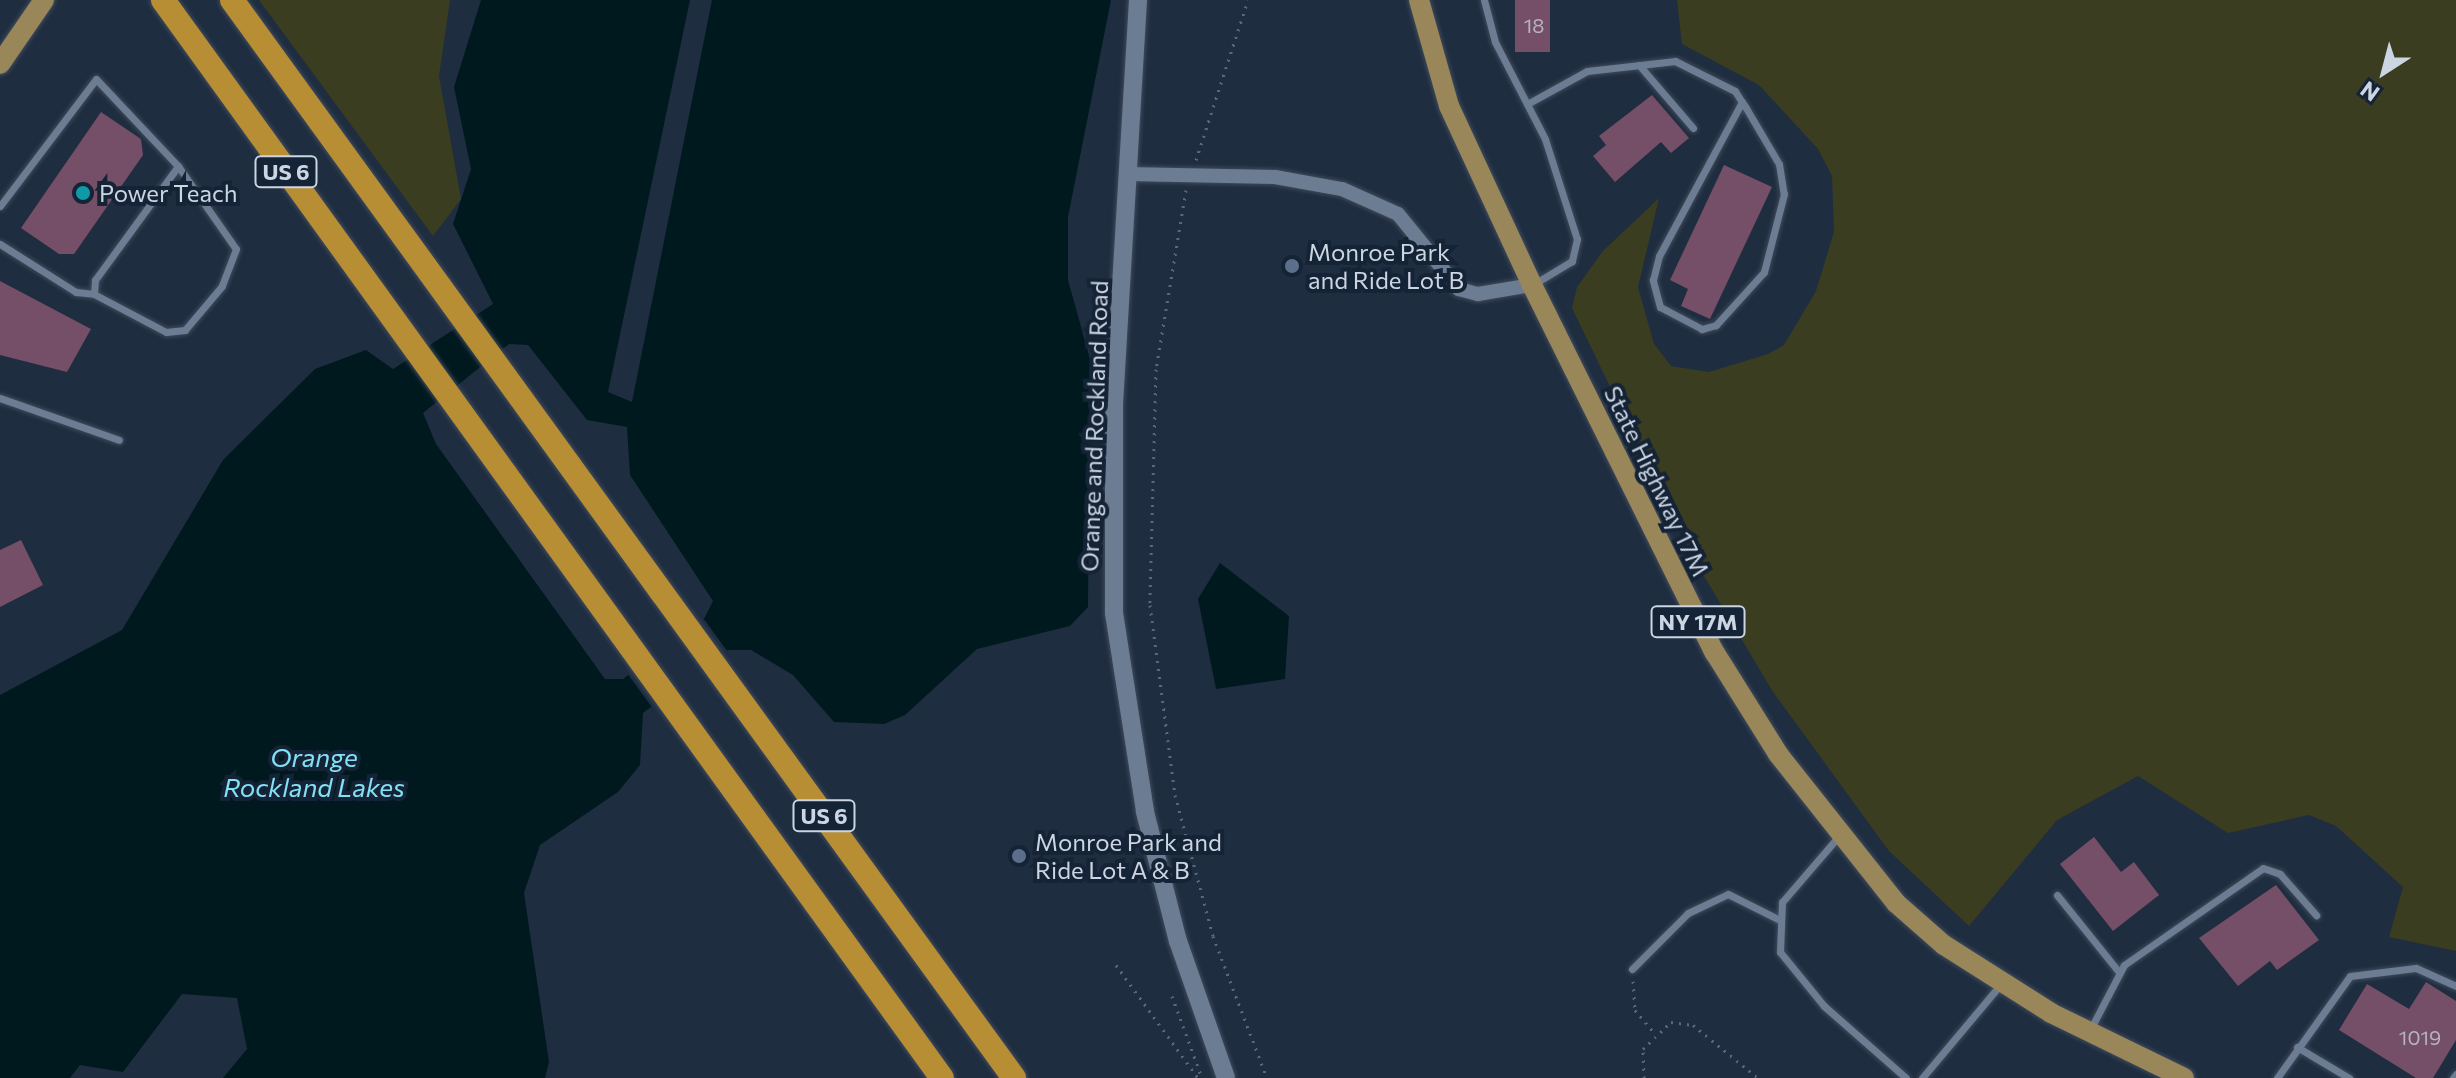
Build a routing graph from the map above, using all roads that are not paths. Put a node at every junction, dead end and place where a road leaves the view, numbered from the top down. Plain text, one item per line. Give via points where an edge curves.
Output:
1 (44, 0) edge
2 (163, 0) edge
3 (232, 0) edge
4 (1138, 0) edge
5 (1419, 0) edge
6 (1484, 0) edge
7 (0, 64) edge
8 (1639, 65) junction
9 (1742, 102) junction
10 (1529, 103) junction
11 (1693, 128) dead end
12 (178, 166) junction
13 (1128, 174) junction
14 (0, 206) edge
15 (0, 244) edge
16 (1532, 285) junction
17 (94, 294) junction
18 (0, 398) edge
19 (119, 440) dead end
20 (1838, 837) junction
21 (2057, 895) dead end
22 (2316, 915) dead end
23 (1778, 919) junction
24 (859, 964) junction
25 (1632, 969) road end
26 (2118, 971) junction
27 (2001, 984) junction
28 (2456, 986) edge
29 (2089, 1032) junction
30 (2297, 1047) junction
31 (923, 1078) edge
32 (942, 1078) edge
33 (1014, 1078) edge
34 (1226, 1078) edge
35 (1906, 1078) edge
36 (1922, 1078) edge
37 (2184, 1078) edge
38 (2277, 1078) edge
39 (2349, 1078) edge

1 - 7 main road
2 - 24 highway, US 6
3 - 33 highway, US 6
4 - 13 street, Orange and Rockland Road
5 - 16 main road, State Highway 17M / NY 17M via 1449,106
6 - 10 lane via 1495,42
8 - 9 lane via 1691,64
8 - 10 lane via 1587,71
8 - 11 lane
9 - 9 lane via 1779,164 1782,206 1764,272 1716,325 1702,329 1660,307 1653,280 1659,256
10 - 16 lane via 1579,247 1566,267
12 - 14 lane via 96,79
12 - 17 lane via 95,280
12 - 17 lane via 236,249 222,286 185,330 166,332
13 - 16 street via 1275,177 1342,189 1398,214 1459,289 1478,294
13 - 34 street, Orange and Rockland Road via 1111,499 1118,660 1162,879
15 - 17 lane via 76,292
16 - 20 main road, State Highway 17M / NY 17M via 1715,653
18 - 19 lane
20 - 23 lane via 1792,885
20 - 27 main road, State Highway 17M / NY 17M via 1896,903
21 - 26 lane
22 - 26 lane via 2280,874 2263,868
23 - 25 lane via 1728,894 1688,913
23 - 35 lane via 1780,952 1795,974
24 - 31 highway
24 - 32 highway, US 6
26 - 29 lane
27 - 29 main road, State Highway 17M / NY 17M
27 - 36 lane
28 - 30 lane via 2416,968 2356,973 2338,985
29 - 37 main road, State Highway 17M / NY 17M
30 - 38 lane
30 - 39 lane

